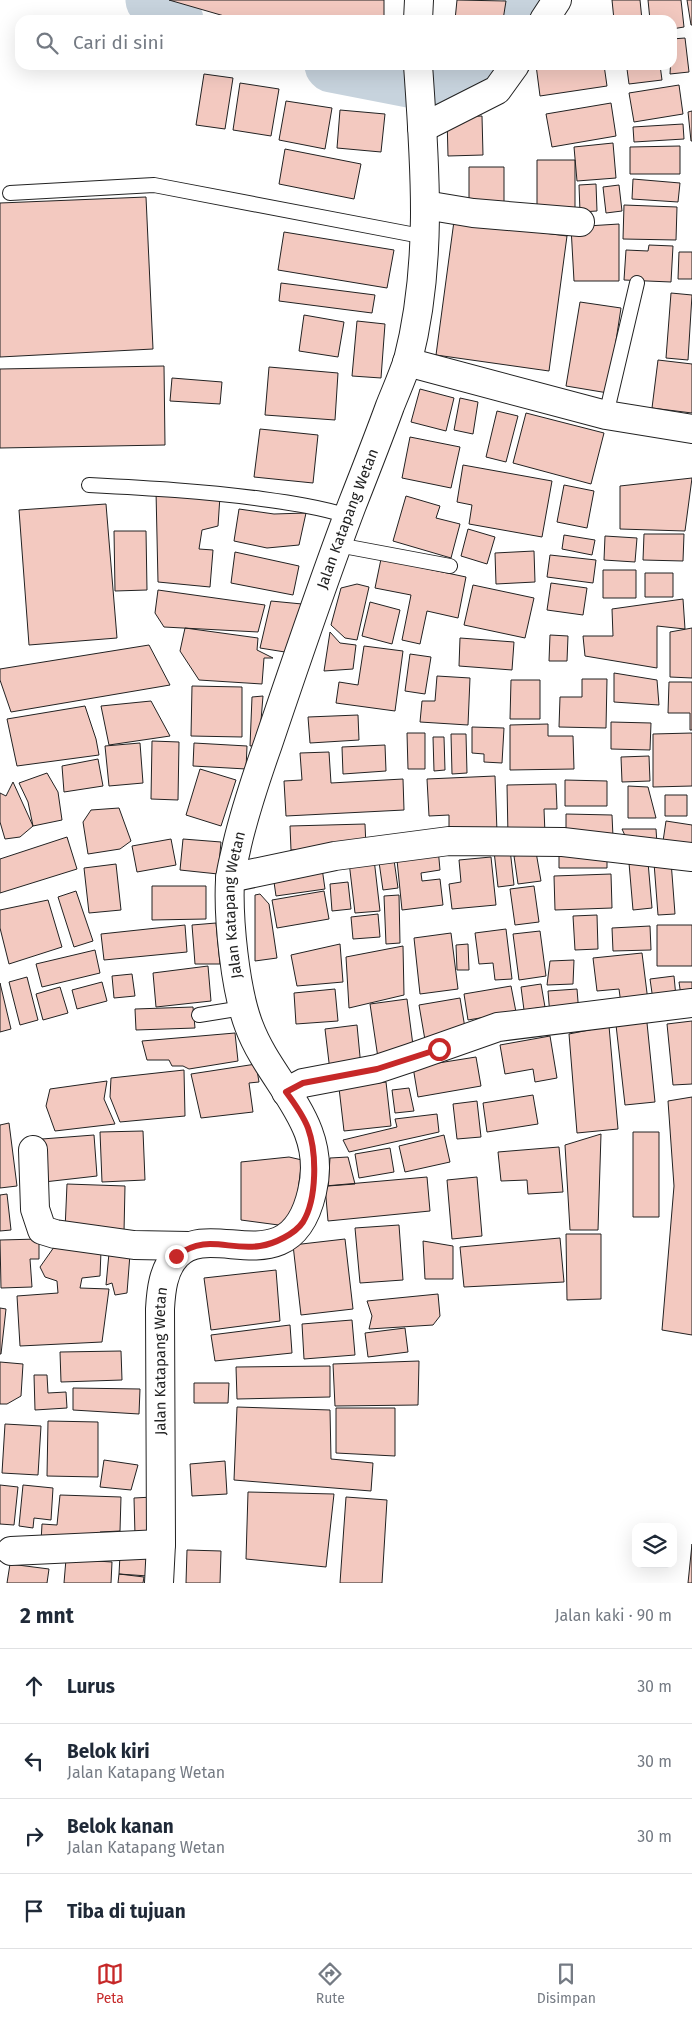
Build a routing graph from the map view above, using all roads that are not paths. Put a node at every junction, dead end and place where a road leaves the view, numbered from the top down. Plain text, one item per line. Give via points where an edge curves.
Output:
1 (419, 0) edge
2 (557, 0) edge
3 (418, 15) edge
4 (547, 15) edge
5 (418, 70) edge
6 (511, 70) edge
7 (422, 120) junction
8 (10, 193) dead end
9 (425, 205) junction
10 (580, 222) dead end
11 (426, 237) junction
12 (637, 283) dead end
13 (407, 362) junction
14 (606, 415) junction
15 (692, 429) edge
16 (89, 485) dead end
17 (348, 516) junction
18 (338, 545) junction
19 (450, 566) dead end
20 (692, 857) edge
21 (230, 878) junction
22 (692, 1003) edge
23 (243, 1008) junction
24 (199, 1015) dead end
25 (286, 1092) junction
26 (33, 1150) dead end
27 (189, 1246) junction
28 (162, 1544) junction
29 (11, 1551) dead end
30 (159, 1583) edge

1 - 3 street
2 - 4 street
5 - 7 street, Jalan Katapang Wetan
6 - 7 street via 497,90
7 - 9 street, Jalan Katapang Wetan
8 - 11 lane via 154,185
9 - 10 street via 473,213
9 - 11 street, Jalan Katapang Wetan
11 - 13 street, Jalan Katapang Wetan
12 - 14 lane
13 - 14 street
13 - 17 street, Jalan Katapang Wetan
14 - 15 street
16 - 17 lane via 228,494 317,506
17 - 18 street, Jalan Katapang Wetan
18 - 19 lane
18 - 21 street, Jalan Katapang Wetan via 245,812
20 - 21 street via 563,842 449,841 334,856
21 - 23 street, Jalan Katapang Wetan via 235,960
22 - 25 street via 498,1027 402,1061 308,1082
23 - 24 lane
23 - 25 street, Jalan Katapang Wetan via 268,1067
25 - 27 street, Jalan Katapang Wetan via 306,1123 315,1162 313,1190 303,1222 286,1236 260,1246 213,1243
26 - 27 street via 36,1208 42,1230 134,1245
27 - 28 street, Jalan Katapang Wetan via 176,1256 167,1271 160,1309
28 - 29 street
28 - 30 street, Jalan Katapang Wetan

